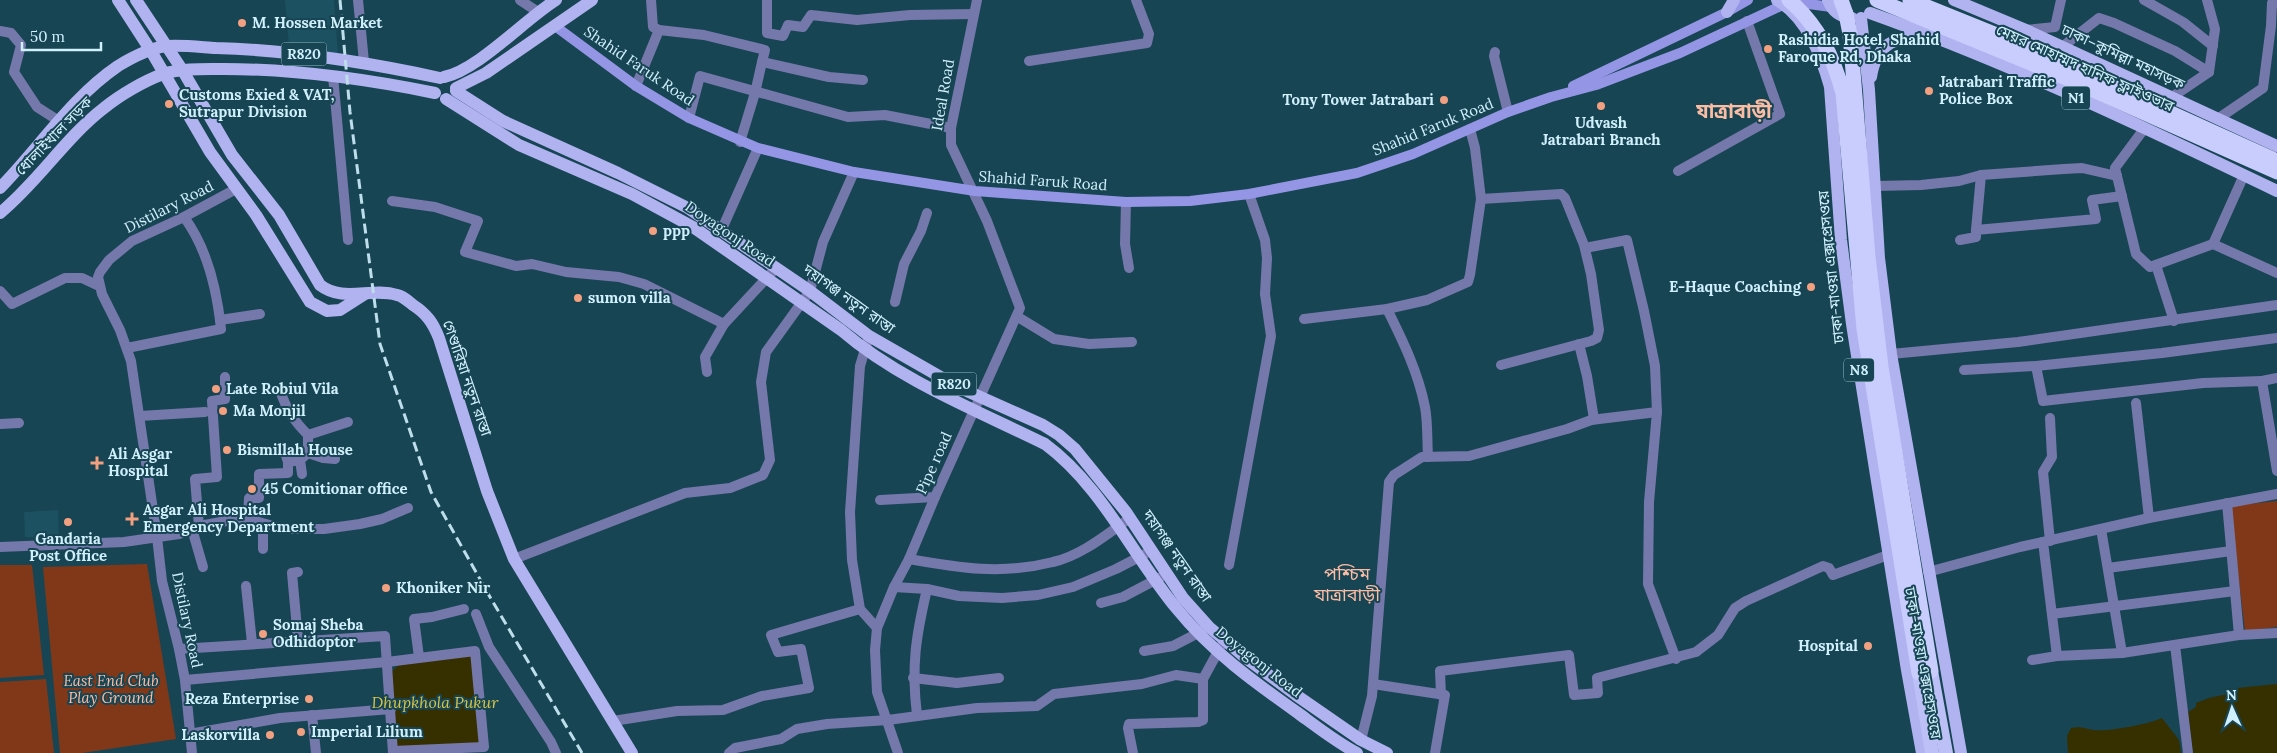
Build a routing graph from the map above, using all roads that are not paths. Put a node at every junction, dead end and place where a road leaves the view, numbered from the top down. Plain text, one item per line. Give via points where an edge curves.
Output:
1 (118, 0) edge
2 (136, 0) edge
3 (358, 0) edge
4 (520, 0) edge
5 (556, 0) edge
6 (592, 0) edge
7 (651, 0) edge
8 (767, 0) edge
9 (977, 0) edge
10 (1136, 0) edge
11 (1734, 0) edge
12 (1748, 0) edge
13 (1910, 0) edge
14 (1954, 0) edge
15 (2061, 0) edge
16 (2144, 0) edge
17 (2207, 0) edge
18 (1784, 2) edge
19 (1830, 2) edge
20 (2277, 3) edge
21 (1872, 8) edge
22 (538, 12) junction
23 (1727, 12) junction
24 (974, 14) junction
25 (1747, 21) junction
26 (555, 26) junction
27 (659, 30) junction
28 (2026, 30) junction
29 (0, 31) edge
30 (766, 33) junction
31 (1941, 38) junction
32 (166, 46) junction
33 (2213, 46) junction
34 (2062, 47) junction
35 (765, 50) junction
36 (151, 51) junction
37 (1495, 52) dead end
38 (1029, 61) dead end
39 (364, 62) junction
40 (762, 62) junction
41 (183, 70) junction
42 (2209, 72) junction
43 (164, 74) junction
44 (333, 76) junction
45 (442, 77) junction
46 (474, 79) junction
47 (863, 80) dead end
48 (636, 86) junction
49 (1868, 90) junction
50 (448, 93) junction
51 (755, 93) junction
52 (1552, 97) junction
53 (2172, 97) junction
54 (475, 103) junction
55 (1508, 112) junction
56 (689, 118) junction
57 (2219, 118) junction
58 (59, 121) junction
59 (951, 128) junction
60 (2144, 128) junction
61 (1470, 129) junction
62 (740, 142) junction
63 (225, 144) junction
64 (2277, 146) edge
65 (758, 148) junction
66 (210, 152) junction
67 (2277, 161) edge
68 (1678, 171) dead end
69 (854, 172) junction
70 (2277, 172) edge
71 (1981, 175) junction
72 (2244, 175) junction
73 (2117, 176) junction
74 (1876, 186) junction
75 (0, 188) edge
76 (236, 189) junction
77 (975, 191) junction
78 (2277, 191) edge
79 (1249, 194) junction
80 (2122, 196) junction
81 (1482, 199) junction
82 (392, 201) dead end
83 (1126, 202) junction
84 (0, 213) edge
85 (927, 213) dead end
86 (184, 217) junction
87 (722, 229) junction
88 (1976, 230) junction
89 (348, 240) dead end
90 (1960, 240) dead end
91 (2213, 244) junction
92 (1585, 248) junction
93 (761, 258) junction
94 (2156, 265) junction
95 (776, 268) junction
96 (1129, 268) dead end
97 (754, 269) junction
98 (2277, 273) edge
99 (767, 278) junction
100 (99, 286) junction
101 (0, 291) edge
102 (810, 291) junction
103 (365, 294) junction
104 (895, 302) dead end
105 (2276, 302) edge
106 (802, 304) junction
107 (1387, 309) junction
108 (260, 314) dead end
109 (1018, 317) junction
110 (1304, 319) dead end
111 (220, 320) junction
112 (2174, 321) junction
113 (724, 324) junction
114 (869, 336) junction
115 (2277, 338) edge
116 (1132, 342) dead end
117 (1579, 344) junction
118 (127, 348) junction
119 (863, 350) junction
120 (1891, 354) junction
121 (1501, 365) dead end
122 (2036, 366) junction
123 (1964, 370) dead end
124 (707, 372) dead end
125 (225, 377) dead end
126 (2277, 378) edge
127 (2262, 380) junction
128 (280, 390) dead end
129 (980, 397) junction
130 (2136, 403) dead end
131 (975, 410) junction
132 (205, 412) dead end
133 (1657, 412) junction
134 (140, 416) junction
135 (2050, 418) dead end
136 (1591, 420) junction
137 (348, 422) dead end
138 (19, 423) dead end
139 (0, 424) edge
140 (308, 435) junction
141 (283, 447) dead end
142 (308, 453) junction
143 (1428, 457) junction
144 (335, 459) dead end
145 (300, 460) junction
146 (288, 462) junction
147 (2277, 471) edge
148 (302, 474) dead end
149 (2277, 494) edge
150 (934, 497) junction
151 (880, 500) dead end
152 (2227, 503) junction
153 (408, 508) dead end
154 (1130, 518) junction
155 (2149, 518) junction
156 (248, 520) junction
157 (263, 525) junction
158 (1118, 526) junction
159 (196, 527) junction
160 (2101, 529) junction
161 (157, 537) junction
162 (2046, 542) junction
163 (0, 546) edge
164 (263, 549) dead end
165 (1151, 551) junction
166 (2231, 551) junction
167 (1888, 555) junction
168 (1138, 557) junction
169 (514, 559) junction
170 (909, 559) junction
171 (1229, 564) dead end
172 (203, 567) dead end
173 (2108, 568) junction
174 (298, 572) dead end
175 (1928, 572) junction
176 (1161, 577) junction
177 (246, 586) dead end
178 (894, 587) junction
179 (927, 590) junction
180 (2235, 591) junction
181 (1100, 602) dead end
182 (2114, 607) junction
183 (464, 609) dead end
184 (860, 609) junction
185 (476, 614) dead end
186 (2052, 614) junction
187 (877, 628) junction
188 (1204, 630) junction
189 (2277, 633) edge
190 (2239, 635) junction
191 (298, 640) junction
192 (1225, 641) junction
193 (252, 643) junction
194 (2175, 645) junction
195 (179, 649) junction
196 (1144, 651) dead end
197 (1218, 652) junction
198 (2122, 653) junction
199 (2057, 656) junction
200 (419, 657) junction
201 (1676, 659) junction
202 (2032, 660) dead end
203 (387, 662) junction
204 (1925, 672) junction
205 (913, 678) junction
206 (999, 678) dead end
207 (185, 680) junction
208 (1203, 680) junction
209 (1373, 684) junction
210 (1441, 695) junction
211 (391, 708) junction
212 (312, 715) junction
213 (917, 715) junction
214 (888, 720) junction
215 (613, 721) junction
216 (189, 734) junction
217 (1361, 740) junction
218 (393, 752) edge
219 (192, 753) edge
220 (316, 753) edge
221 (556, 753) edge
222 (632, 753) edge
223 (729, 753) edge
224 (898, 753) edge
225 (1133, 753) edge
226 (1357, 753) edge
227 (1387, 753) edge
228 (1435, 753) edge
229 (1922, 753) edge
230 (1932, 753) edge
231 (1946, 753) edge
232 (1961, 753) edge
233 (2188, 753) edge

1 - 36 main road
2 - 32 main road, গেণ্ডারিয়া নতুন রাস্তা
3 - 39 street
4 - 22 street
5 - 22 main road
6 - 26 main road
7 - 27 street via 653,27
8 - 30 street
9 - 24 street, Ideal Road
10 - 38 street via 1149,34 1147,43
11 - 23 main road
12 - 23 main road, Shahid Faruk Road
13 - 67 highway, মেয়র মোহাম্মদ হানিফ ফ্লাইওভার / N1 via 2014,42
14 - 28 main road, ঢাকা–কুমিল্লা মহাসড়ক
15 - 28 street via 2055,27
16 - 33 street via 2183,22
17 - 33 street via 2215,29
18 - 19 main road, Shahid Faruk Road
18 - 25 main road, Shahid Faruk Road
18 - 167 main road, ঢাকা-মাওয়া এক্সপ্রেসওয়ে / N8 via 1810,36 1830,87 1842,250
18 - 204 highway, bridge via 1812,24 1832,57 1843,92 1864,329
19 - 21 main road via 1844,17
19 - 204 highway, bridge via 1850,34 1868,257
20 - 57 street via 2272,3 2263,88
21 - 31 main road, N1
21 - 49 main road, ঢাকা-মাওয়া এক্সপ্রেসওয়ে / N8
21 - 70 highway, মেয়র মোহাম্মদ হানিফ ফ্লাইওভার / N1, bridge via 2050,71
22 - 26 main road
22 - 45 main road via 466,69
23 - 52 main road, Shahid Faruk Road
24 - 30 street via 910,14 857,20 811,15 803,27 788,25 783,36
24 - 59 street, Ideal Road
25 - 52 main road, Shahid Faruk Road via 1680,53 1596,85
25 - 68 street via 1780,114
26 - 46 main road
26 - 48 main road, Shahid Faruk Road
27 - 35 street via 704,35
27 - 48 street
28 - 34 main road, ঢাকা–কুমিল্লা মহাসড়ক
29 - 58 street via 11,33 21,45 14,72 37,108
30 - 35 street
31 - 49 main road via 1919,36 1892,41 1876,58
31 - 60 main road, N1
32 - 36 main road, R820
32 - 39 main road, R820 via 284,52
32 - 41 main road, গেণ্ডারিয়া নতুন রাস্তা
33 - 42 street
34 - 42 street via 2099,18 2175,51
34 - 53 main road, ঢাকা–কুমিল্লা মহাসড়ক
35 - 40 street
36 - 43 main road
36 - 58 main road, ধোলাইখাল সড়ক / R820 via 119,66 101,79
37 - 55 street
39 - 45 main road, R820
40 - 47 street via 829,77
40 - 51 street
41 - 43 main road, R820
41 - 44 main road, R820 via 241,69
41 - 63 main road, গেণ্ডারিয়া নতুন রাস্তা
42 - 53 street
43 - 66 main road
43 - 84 main road, ধোলাইখাল সড়ক / R820 via 104,107 16,201
44 - 50 main road, R820
44 - 89 street
45 - 50 main road via 452,80
45 - 50 main road via 435,84
46 - 50 main road
46 - 54 main road via 471,92
48 - 56 main road, Shahid Faruk Road
49 - 74 main road, ঢাকা-মাওয়া এক্সপ্রেসওয়ে / N8
50 - 54 main road, দয়াগঞ্জ নতুন রাস্তা / R820
50 - 97 main road, Doyagonj Road / R820 via 519,145 668,212
51 - 56 street via 700,76
51 - 59 street via 848,117 885,115
51 - 62 street
52 - 55 main road, Shahid Faruk Road
53 - 57 main road, ঢাকা–কুমিল্লা মহাসড়ক
54 - 87 main road, দয়াগঞ্জ নতুন রাস্তা / R820 via 503,121 618,172
55 - 61 main road, Shahid Faruk Road
56 - 62 main road, Shahid Faruk Road
57 - 64 main road, ঢাকা–কুমিল্লা মহাসড়ক
58 - 75 main road, ধোলাইখাল সড়ক / R820
59 - 77 street, Ideal Road via 951,145
60 - 72 main road, N1
60 - 73 street via 2115,168
61 - 79 main road, Shahid Faruk Road via 1413,154 1357,173
61 - 81 street
62 - 65 main road, Shahid Faruk Road
63 - 66 main road
63 - 103 main road, গেণ্ডারিয়া নতুন রাস্তা via 280,215 320,285 334,292
65 - 69 main road, Shahid Faruk Road
65 - 87 street
66 - 76 main road
69 - 77 main road, Shahid Faruk Road
69 - 102 street via 823,242
71 - 73 street via 2082,168
71 - 74 street via 1959,181
71 - 88 street
72 - 78 main road, N1
72 - 91 street
73 - 80 street
74 - 120 main road, ঢাকা-মাওয়া এক্সপ্রেসওয়ে / N8 via 1879,258
76 - 86 street, Distilary Road
76 - 103 main road via 314,306 328,312 340,310
77 - 83 main road, Shahid Faruk Road
77 - 109 street, Pipe road via 1020,302
79 - 83 main road, Shahid Faruk Road via 1190,201
79 - 171 street via 1267,258 1265,294 1271,336
80 - 88 street via 2092,200 2096,219
80 - 94 street via 2136,254 2150,267
81 - 92 street via 1561,194
81 - 107 street via 1468,282 1427,300
82 - 113 street via 435,207 478,221 465,252 516,266 532,264 566,272 619,276 644,284
83 - 96 street via 1125,244
85 - 104 street via 904,264
86 - 100 street, Distilary Road via 132,241 115,254 100,272
86 - 111 street via 204,253
87 - 93 main road, দয়াগঞ্জ নতুন রাস্তা / R820
88 - 90 street via 1976,237
91 - 94 street
91 - 98 street
92 - 117 street via 1599,330 1597,338
92 - 133 street via 1627,240 1655,366
93 - 95 main road, দয়াগঞ্জ নতুন রাস্তা / R820
93 - 97 main road
94 - 112 street
95 - 99 street
95 - 102 main road, দয়াগঞ্জ নতুন রাস্তা / R820
97 - 99 main road, Doyagonj Road / R820
99 - 106 main road, Doyagonj Road / R820
99 - 113 street
100 - 101 street via 82,278 65,278 12,304
100 - 118 street, Distilary Road
102 - 106 street
102 - 114 main road, দয়াগঞ্জ নতুন রাস্তা / R820
103 - 169 main road, গেণ্ডারিয়া নতুন রাস্তা via 400,296 430,319 439,338 487,491
105 - 112 street
106 - 119 main road, Doyagonj Road / R820 via 841,330
106 - 169 street via 766,352 761,382 770,460 763,475 730,488 685,492
107 - 110 street
107 - 143 street via 1416,374 1425,408
108 - 111 street
109 - 116 street via 1054,339 1089,344
109 - 129 street, Pipe road
111 - 118 street via 221,328
112 - 120 street via 2018,342
113 - 124 street via 705,357
114 - 119 street
114 - 129 main road, দয়াগঞ্জ নতুন রাস্তা / R820
115 - 122 street
117 - 121 street
117 - 136 street via 1593,407 1594,418
118 - 134 street, Distilary Road
119 - 131 main road, Doyagonj Road / R820
119 - 184 street via 850,512 852,560
120 - 175 main road, ঢাকা-মাওয়া এক্সপ্রেসওয়ে / N8
122 - 123 street
122 - 127 street via 2043,401 2203,383
125 - 159 street via 225,399 212,401 217,477 195,479
126 - 127 street
127 - 147 street
128 - 140 street via 286,408
129 - 131 street, Pipe road
129 - 154 main road, দয়াগঞ্জ নতুন রাস্তা / R820 via 1059,435 1075,449
130 - 155 street
131 - 150 street, Pipe road
131 - 158 main road, Doyagonj Road / R820 via 1055,451
132 - 134 street
133 - 136 street
133 - 201 street via 1649,502 1648,584
134 - 161 street, Distilary Road
135 - 162 street via 2052,457 2043,472
136 - 143 street via 1469,456
137 - 140 street
138 - 139 street
140 - 142 street
141 - 146 street
142 - 144 street
142 - 145 street
143 - 209 street via 1405,467 1389,482
145 - 146 street
145 - 148 street
146 - 156 street via 288,473 259,474 259,498 249,498
149 - 152 street
150 - 151 street
150 - 170 street, Pipe road
152 - 155 street
152 - 166 street
153 - 157 street via 382,519 341,527 284,530
154 - 158 street
154 - 165 main road, দয়াগঞ্জ নতুন রাস্তা / R820
155 - 160 street
156 - 157 street
156 - 159 street
157 - 164 street
158 - 168 main road, Doyagonj Road / R820
158 - 170 street via 1055,562 988,571
159 - 161 street via 179,534
159 - 172 street
160 - 162 street
160 - 173 street
161 - 163 street via 124,542
161 - 195 street, Distilary Road via 162,581
162 - 175 street
162 - 186 street
165 - 168 street
165 - 176 main road, দয়াগঞ্জ নতুন রাস্তা / R820
166 - 173 street
166 - 180 street
167 - 201 street via 1833,574 1830,568 1823,566 1746,601 1734,608 1718,635 1696,652
167 - 229 main road, ঢাকা-মাওয়া এক্সপ্রেসওয়ে / N8
168 - 176 main road, Doyagonj Road / R820
168 - 179 street via 1073,587 1038,595 1002,598 959,596
169 - 215 main road, গেণ্ডারিয়া নতুন রাস্তা
170 - 178 street, Pipe road
173 - 182 street
174 - 191 street via 292,573
175 - 232 main road, ঢাকা-মাওয়া এক্সপ্রেসওয়ে / N8
176 - 181 street via 1123,597
176 - 188 main road, দয়াগঞ্জ নতুন রাস্তা / R820 via 1183,598
177 - 193 street
178 - 179 street
178 - 187 street, Pipe road
179 - 205 street via 916,638
180 - 182 street
180 - 190 street
182 - 186 street
182 - 198 street
183 - 200 street via 414,619
184 - 187 street
184 - 215 street via 771,635 778,652 801,649 809,688 762,696 724,710 677,711
185 - 221 street via 489,647
186 - 199 street
187 - 214 street, Pipe road via 874,650 877,692
188 - 192 main road, দয়াগঞ্জ নতুন রাস্তা / R820
188 - 196 street via 1173,646
188 - 197 main road, Doyagonj Road / R820
189 - 190 street
190 - 194 street
191 - 193 street
191 - 203 street via 385,636
192 - 197 street
192 - 217 main road, দয়াগঞ্জ নতুন রাস্তা / R820
193 - 195 street
194 - 198 street
194 - 233 street
195 - 207 street, Distilary Road
197 - 208 street
197 - 226 main road, Doyagonj Road / R820 via 1281,701
198 - 199 street
199 - 202 street
200 - 203 street, Distilary Road
200 - 218 street, Distilary Road via 475,652 484,747
201 - 210 street via 1597,678 1598,693 1574,695 1569,655 1440,671
203 - 207 street, Distilary Road
203 - 211 street
204 - 230 highway
204 - 231 highway
205 - 206 street via 956,683
205 - 213 street
207 - 216 street, Distilary Road
208 - 213 street via 1176,676 1142,684 1054,694 1038,706 977,708
208 - 225 street via 1202,720 1129,724
209 - 210 street
209 - 217 street
210 - 228 street via 1444,696
211 - 212 street
211 - 218 street
212 - 216 street
212 - 220 street
213 - 214 street
214 - 223 street via 797,729 781,739 735,748
214 - 224 street, Pipe road
215 - 222 main road, গেণ্ডারিয়া নতুন রাস্তা
216 - 219 street, Distilary Road
217 - 227 main road, দয়াগঞ্জ নতুন রাস্তা / R820

